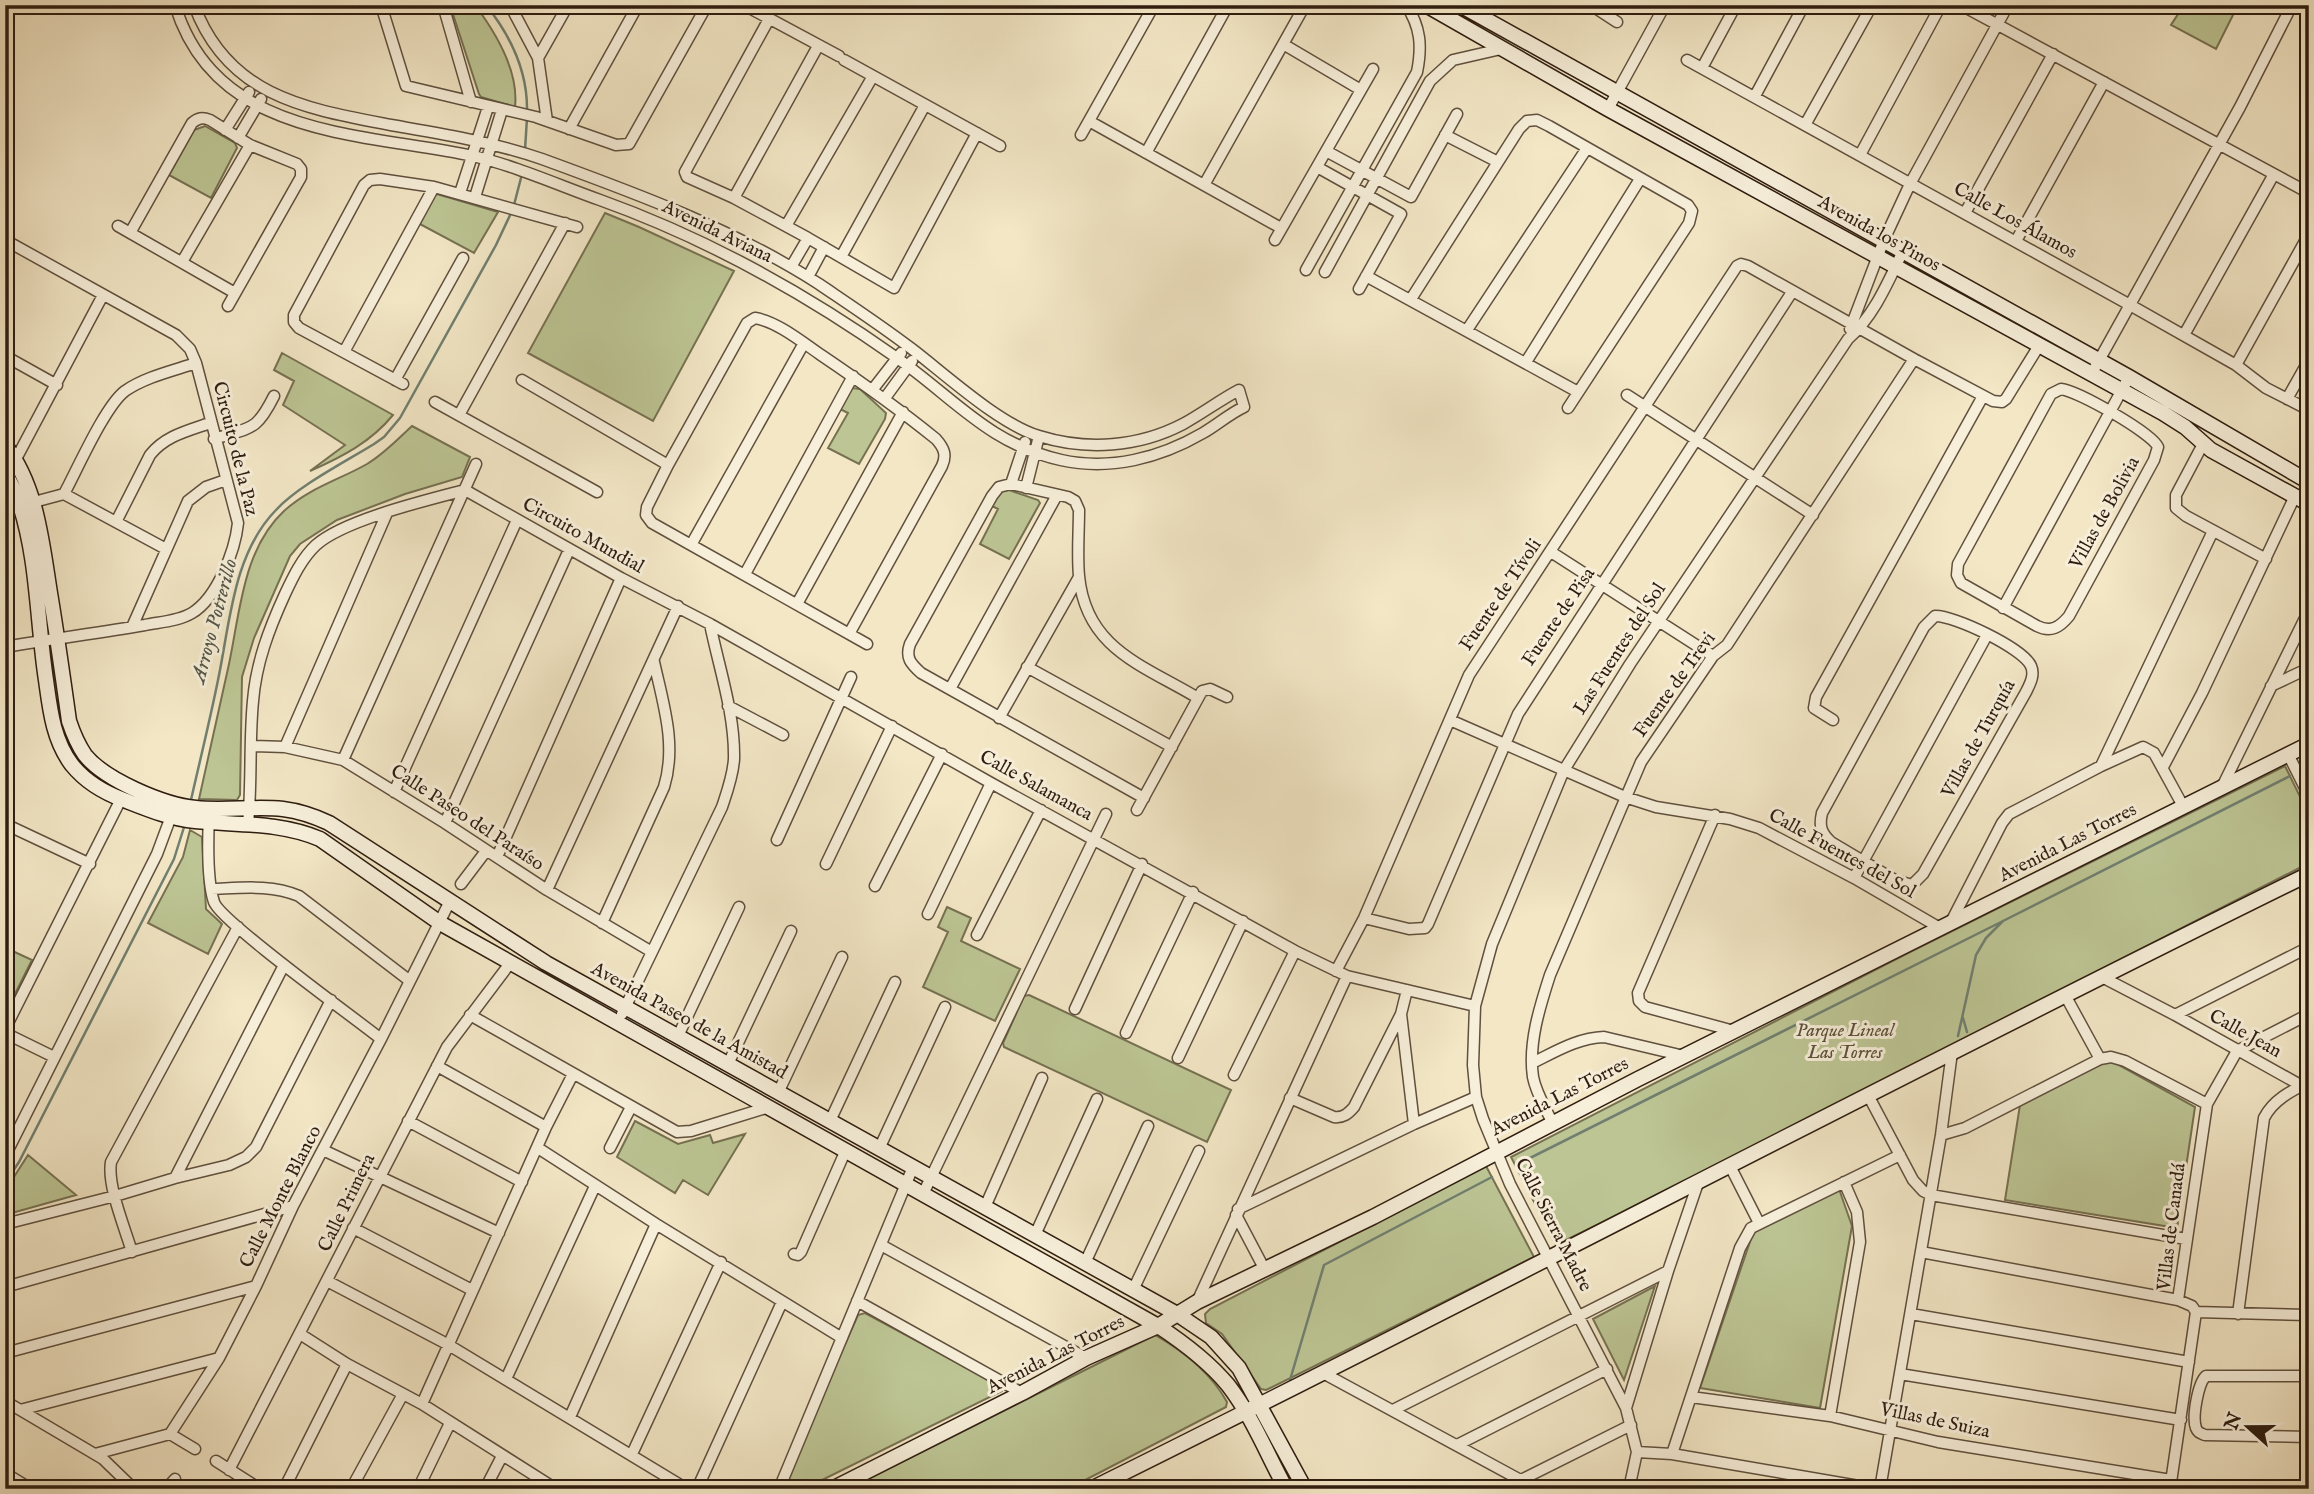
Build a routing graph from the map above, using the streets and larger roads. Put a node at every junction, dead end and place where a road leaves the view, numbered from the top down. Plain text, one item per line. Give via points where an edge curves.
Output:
1 (175, 5) edge
2 (194, 5) edge
3 (381, 5) edge
4 (443, 5) edge
5 (510, 5) edge
6 (568, 5) edge
7 (638, 5) edge
8 (707, 5) edge
9 (744, 5) edge
10 (1154, 5) edge
11 (1228, 5) edge
12 (1305, 5) edge
13 (1406, 5) edge
14 (1426, 5) edge
15 (1460, 5) edge
16 (1665, 5) edge
17 (1736, 5) edge
18 (1804, 5) edge
19 (1872, 5) edge
20 (1941, 5) edge
21 (1961, 5) edge
22 (2008, 5) edge
23 (2292, 5) edge
24 (1595, 6) edge
25 (769, 19) junction
26 (1618, 22) dead end
27 (1997, 24) junction
28 (1283, 44) junction
29 (818, 46) junction
30 (1502, 49) junction
31 (2053, 54) junction
32 (538, 58) junction
33 (1687, 60) dead end
34 (1702, 68) junction
35 (1373, 69) dead end
36 (1417, 72) junction
37 (873, 76) junction
38 (1430, 81) junction
39 (2104, 82) junction
40 (254, 83) junction
41 (1361, 90) junction
42 (266, 91) junction
43 (1616, 93) junction
44 (1755, 96) junction
45 (245, 98) junction
46 (471, 102) junction
47 (925, 105) junction
48 (258, 106) junction
49 (488, 107) junction
50 (1608, 109) junction
51 (502, 110) junction
52 (1457, 114) dead end
53 (542, 119) junction
54 (1089, 121) junction
55 (1805, 125) junction
56 (569, 129) junction
57 (225, 130) junction
58 (977, 134) junction
59 (1081, 135) dead end
60 (1445, 135) junction
61 (238, 138) junction
62 (477, 140) junction
63 (492, 144) junction
64 (2220, 144) junction
65 (250, 145) junction
66 (1000, 146) dead end
67 (1587, 148) junction
68 (1326, 151) junction
69 (1146, 153) junction
70 (1860, 155) junction
71 (472, 156) junction
72 (486, 160) junction
73 (1498, 162) junction
74 (1748, 166) junction
75 (1317, 167) junction
76 (1361, 170) junction
77 (2274, 174) junction
78 (1376, 178) junction
79 (1640, 179) junction
80 (1740, 180) junction
81 (1910, 184) junction
82 (1204, 185) junction
83 (434, 187) junction
84 (1352, 187) junction
85 (460, 193) junction
86 (1367, 194) junction
87 (2309, 194) edge
88 (475, 197) junction
89 (734, 198) junction
90 (1965, 213) junction
91 (565, 223) junction
92 (118, 226) dead end
93 (786, 226) junction
94 (577, 227) dead end
95 (1281, 228) junction
96 (130, 233) junction
97 (2309, 234) edge
98 (808, 238) junction
99 (5, 240) edge
100 (1275, 240) dead end
101 (1884, 240) junction
102 (2015, 241) junction
103 (824, 247) junction
104 (1903, 251) junction
105 (1878, 255) junction
106 (841, 257) junction
107 (463, 258) dead end
108 (182, 262) junction
109 (1896, 265) junction
110 (794, 269) junction
111 (1306, 270) dead end
112 (1325, 272) dead end
113 (1366, 276) junction
114 (808, 278) junction
115 (789, 288) junction
116 (1359, 289) dead end
117 (1792, 292) junction
118 (235, 293) junction
119 (103, 295) junction
120 (1411, 299) junction
121 (2130, 305) junction
122 (228, 306) dead end
123 (1855, 327) junction
124 (1467, 330) junction
125 (2184, 335) junction
126 (804, 343) junction
127 (2040, 344) junction
128 (906, 345) junction
129 (344, 352) junction
130 (918, 354) junction
131 (5, 356) edge
132 (897, 358) junction
133 (1914, 359) junction
134 (2309, 359) edge
135 (1526, 362) junction
136 (195, 363) junction
137 (2236, 365) junction
138 (908, 367) junction
139 (2095, 367) junction
140 (853, 376) junction
141 (522, 380) dead end
142 (2126, 384) junction
143 (57, 385) junction
144 (873, 389) junction
145 (1578, 392) junction
146 (274, 396) dead end
147 (1626, 396) dead end
148 (1983, 396) junction
149 (885, 398) junction
150 (2287, 399) junction
151 (435, 402) dead end
152 (1644, 406) junction
153 (1568, 408) dead end
154 (2309, 410) edge
155 (902, 412) junction
156 (2110, 412) junction
157 (459, 415) junction
158 (210, 423) junction
159 (1033, 434) junction
160 (214, 439) junction
161 (1697, 439) junction
162 (2203, 444) junction
163 (5, 445) edge
164 (1023, 448) junction
165 (1035, 452) junction
166 (16, 459) junction
167 (476, 464) dead end
168 (668, 465) junction
169 (5, 473) edge
170 (1756, 478) junction
171 (226, 480) junction
172 (2306, 480) edge
173 (1011, 484) junction
174 (1026, 488) junction
175 (465, 491) junction
176 (597, 492) dead end
177 (64, 494) junction
178 (1057, 495) junction
179 (2295, 496) junction
180 (33, 502) junction
181 (2309, 504) edge
182 (387, 513) junction
183 (1813, 515) junction
184 (517, 520) junction
185 (116, 522) junction
186 (2213, 531) junction
187 (691, 545) junction
188 (166, 549) junction
189 (569, 550) junction
190 (1551, 552) junction
191 (2266, 559) junction
192 (745, 574) junction
193 (1079, 577) junction
194 (621, 578) junction
195 (1602, 584) junction
196 (797, 604) junction
197 (678, 607) junction
198 (2003, 608) junction
199 (2309, 610) edge
200 (1660, 620) junction
201 (710, 624) junction
202 (132, 627) junction
203 (849, 634) junction
204 (1987, 635) junction
205 (57, 639) junction
206 (40, 641) junction
207 (867, 644) dead end
208 (5, 647) edge
209 (1713, 656) junction
210 (654, 662) junction
211 (1027, 667) junction
212 (2309, 668) edge
213 (851, 677) dead end
214 (2271, 687) junction
215 (950, 689) junction
216 (842, 698) junction
217 (1198, 698) junction
218 (1227, 698) dead end
219 (728, 706) junction
220 (999, 718) junction
221 (1450, 720) junction
222 (1833, 720) dead end
223 (892, 726) junction
224 (783, 735) dead end
225 (1505, 743) junction
226 (2309, 744) edge
227 (252, 746) junction
228 (285, 747) junction
229 (1172, 747) junction
230 (942, 754) junction
231 (2288, 754) junction
232 (343, 760) junction
233 (2101, 766) junction
234 (2162, 767) junction
235 (1564, 769) junction
236 (991, 783) junction
237 (2222, 786) junction
238 (394, 792) junction
239 (2309, 796) edge
240 (1625, 797) junction
241 (1144, 798) junction
242 (121, 799) junction
243 (2183, 806) junction
244 (1041, 810) junction
245 (1137, 810) dead end
246 (190, 813) junction
247 (1106, 814) dead end
248 (1715, 815) junction
249 (249, 817) junction
250 (445, 823) junction
251 (5, 824) edge
252 (1095, 838) junction
253 (777, 839) dead end
254 (486, 851) junction
255 (497, 857) junction
256 (1863, 862) junction
257 (90, 864) junction
258 (826, 864) dead end
259 (1142, 864) junction
260 (2309, 874) edge
261 (1854, 878) junction
262 (461, 884) dead end
263 (875, 886) dead end
264 (211, 889) junction
265 (547, 890) junction
266 (1193, 892) junction
267 (450, 901) junction
268 (739, 907) dead end
269 (928, 914) dead end
270 (1364, 918) junction
271 (1243, 921) junction
272 (440, 923) junction
273 (602, 923) junction
274 (1945, 925) junction
275 (238, 927) junction
276 (791, 931) dead end
277 (977, 935) dead end
278 (2309, 947) edge
279 (1296, 951) junction
280 (652, 952) junction
281 (842, 957) dead end
282 (511, 962) junction
283 (284, 965) junction
284 (1336, 971) junction
285 (1347, 976) junction
286 (2100, 976) junction
287 (410, 981) junction
288 (895, 982) dead end
289 (1407, 990) junction
290 (2064, 995) junction
291 (331, 1000) junction
292 (1475, 1006) junction
293 (626, 1007) junction
294 (945, 1007) dead end
295 (1075, 1009) dead end
296 (1401, 1014) junction
297 (2309, 1014) edge
298 (470, 1015) junction
299 (2175, 1015) junction
300 (618, 1021) junction
301 (5, 1031) edge
302 (1734, 1031) junction
303 (1126, 1033) dead end
304 (678, 1036) junction
305 (381, 1039) junction
306 (2238, 1051) junction
307 (1952, 1052) junction
308 (1684, 1056) junction
309 (54, 1057) junction
310 (1178, 1058) dead end
311 (2100, 1059) junction
312 (1532, 1063) junction
313 (728, 1064) junction
314 (436, 1066) junction
315 (573, 1074) junction
316 (1234, 1076) dead end
317 (1042, 1078) dead end
318 (2305, 1084) edge
319 (778, 1093) junction
320 (1868, 1096) junction
321 (1476, 1097) junction
322 (1290, 1098) junction
323 (1097, 1100) dead end
324 (2207, 1104) junction
325 (631, 1107) junction
326 (769, 1107) junction
327 (408, 1121) junction
328 (830, 1121) junction
329 (1552, 1122) junction
330 (1414, 1124) junction
331 (1149, 1126) dead end
332 (545, 1127) junction
333 (1941, 1135) junction
334 (538, 1148) junction
335 (610, 1148) dead end
336 (879, 1149) junction
337 (323, 1150) junction
338 (1199, 1151) dead end
339 (1498, 1151) junction
340 (845, 1152) junction
341 (1900, 1155) junction
342 (5, 1156) edge
343 (1730, 1166) junction
344 (913, 1167) junction
345 (379, 1177) junction
346 (175, 1178) junction
347 (932, 1178) junction
348 (522, 1182) junction
349 (1844, 1182) junction
350 (1698, 1183) junction
351 (906, 1184) junction
352 (595, 1186) junction
353 (923, 1194) junction
354 (1931, 1195) junction
355 (116, 1196) junction
356 (293, 1206) junction
357 (985, 1207) junction
358 (1237, 1212) junction
359 (1759, 1223) junction
360 (5, 1224) edge
361 (656, 1224) junction
362 (354, 1228) junction
363 (499, 1233) junction
364 (1035, 1235) junction
365 (2186, 1239) junction
366 (881, 1244) junction
367 (132, 1252) junction
368 (1922, 1252) junction
369 (794, 1254) dead end
370 (1549, 1258) junction
371 (721, 1262) junction
372 (1085, 1263) junction
373 (1265, 1270) junction
374 (1668, 1271) junction
375 (327, 1281) junction
376 (256, 1286) junction
377 (5, 1287) edge
378 (472, 1290) junction
379 (1133, 1290) junction
380 (2178, 1300) junction
381 (857, 1301) junction
382 (782, 1302) junction
383 (1197, 1302) junction
384 (2196, 1312) junction
385 (1177, 1314) junction
386 (1911, 1314) junction
387 (2238, 1314) junction
388 (1580, 1315) junction
389 (2309, 1315) edge
390 (1158, 1326) junction
391 (300, 1334) junction
392 (842, 1338) junction
393 (447, 1344) junction
394 (5, 1353) edge
395 (219, 1358) junction
396 (1086, 1358) junction
397 (2189, 1362) junction
398 (347, 1364) junction
399 (1607, 1369) junction
400 (1324, 1373) junction
401 (1900, 1374) junction
402 (2309, 1376) edge
403 (506, 1379) junction
404 (1023, 1393) junction
405 (404, 1394) junction
406 (1691, 1397) junction
407 (5, 1401) edge
408 (422, 1404) junction
409 (1260, 1405) junction
410 (1626, 1408) junction
411 (20, 1410) junction
412 (1393, 1410) junction
413 (1245, 1412) junction
414 (1830, 1416) junction
415 (570, 1417) junction
416 (2181, 1420) junction
417 (450, 1423) junction
418 (1631, 1425) junction
419 (1890, 1431) junction
420 (170, 1434) junction
421 (2309, 1437) edge
422 (1457, 1445) junction
423 (195, 1449) dead end
424 (1637, 1452) junction
425 (95, 1454) junction
426 (632, 1454) junction
427 (1672, 1454) junction
428 (502, 1456) junction
429 (216, 1461) dead end
430 (229, 1470) junction
431 (5, 1473) edge
432 (175, 1479) dead end
433 (1521, 1480) junction
434 (2171, 1484) edge
435 (31, 1489) edge
436 (134, 1489) edge
437 (166, 1489) edge
438 (260, 1489) edge
439 (284, 1489) edge
440 (351, 1489) edge
441 (418, 1489) edge
442 (485, 1489) edge
443 (556, 1489) edge
444 (687, 1489) edge
445 (697, 1489) edge
446 (779, 1489) edge
447 (832, 1489) edge
448 (1091, 1489) edge
449 (1286, 1489) edge
450 (1305, 1489) edge
451 (1537, 1489) edge
452 (1629, 1489) edge
453 (1878, 1489) edge

1 - 45 street, Avenida Aviana via 190,42 219,77
2 - 40 street, Avenida Aviana via 217,48
3 - 46 street via 406,86
4 - 46 street
5 - 32 street
6 - 32 street
7 - 56 street
8 - 56 street via 629,144 616,145
9 - 25 street
10 - 54 street
11 - 69 street
12 - 28 street
13 - 36 street via 1420,40
14 - 30 street, Avenida los Pinos
15 - 43 street, Avenida los Pinos
16 - 43 street
17 - 34 street
18 - 44 street
19 - 55 street
20 - 70 street
21 - 27 street
22 - 27 street, Las Fuentes del Sol
23 - 64 street
24 - 26 street
25 - 29 street
25 - 89 street via 685,172
27 - 31 street
27 - 81 street, Las Fuentes del Sol
28 - 41 street
28 - 82 street
29 - 37 street
29 - 89 street
30 - 38 street via 1453,60
30 - 50 street, Avenida los Pinos
31 - 39 street
31 - 90 street
32 - 53 street
33 - 34 street, Calle Los Álamos
34 - 44 street, Calle Los Álamos
35 - 41 street
36 - 38 street
36 - 76 street
37 - 47 street
37 - 93 street
38 - 78 street
39 - 64 street
39 - 102 street
40 - 42 street, Avenida Aviana
40 - 45 street
41 - 68 street
42 - 48 street
42 - 62 street, Avenida Aviana via 306,108
43 - 50 street
43 - 74 street, Avenida los Pinos
44 - 55 street, Calle Los Álamos
45 - 48 street, Avenida Aviana
45 - 57 street
46 - 49 street
47 - 58 street
47 - 106 street
48 - 61 street
48 - 71 street, Avenida Aviana via 330,132
49 - 51 street
49 - 62 street
50 - 80 street, Avenida los Pinos
51 - 53 street
51 - 63 street
52 - 60 street
53 - 56 street
54 - 59 street
54 - 69 street
55 - 70 street, Calle Los Álamos
57 - 61 street
57 - 96 street via 203,118 192,123
58 - 66 street
58 - 106 street via 894,288
60 - 73 street
60 - 78 street via 1411,197
61 - 65 street
62 - 63 street, Avenida Aviana
62 - 71 street
63 - 72 street
63 - 110 street, Avenida Aviana via 657,202 757,247
64 - 77 street
64 - 121 street
65 - 108 street
65 - 118 street via 297,164 301,177
67 - 73 street via 1537,120 1527,121
67 - 79 street
67 - 124 street
68 - 75 street
68 - 76 street
69 - 82 street
70 - 81 street, Calle Los Álamos
71 - 72 street, Avenida Aviana
71 - 85 street
72 - 88 street
72 - 115 street, Avenida Aviana via 652,219
73 - 120 street
74 - 80 street
74 - 101 street, Avenida los Pinos
75 - 84 street
75 - 95 street
76 - 78 street
76 - 84 street
77 - 87 street
77 - 125 street
78 - 86 street
79 - 135 street
79 - 145 street via 1688,205 1692,211 1689,223
80 - 105 street, Avenida los Pinos
81 - 90 street, Calle Los Álamos
81 - 101 street, Las Fuentes del Sol
82 - 95 street
83 - 85 street
83 - 129 street
83 - 129 street via 380,178 364,185 294,315 299,328
84 - 86 street
84 - 111 street
85 - 88 street
86 - 112 street
86 - 113 street via 1401,214
88 - 91 street
89 - 93 street
90 - 102 street, Calle Los Álamos
91 - 94 street
91 - 157 street
92 - 96 street
93 - 98 street
95 - 100 street
96 - 108 street
97 - 137 street
98 - 103 street
98 - 110 street
99 - 119 street, Circuito de la Paz
101 - 104 street, Avenida los Pinos
101 - 105 street, Las Fuentes del Sol
102 - 121 street, Calle Los Álamos
103 - 106 street
103 - 114 street
104 - 109 street, Las Fuentes del Sol
104 - 139 street, Avenida los Pinos
105 - 109 street, Avenida los Pinos
105 - 123 street, Las Fuentes del Sol
107 - 129 street via 399,382
108 - 118 street
109 - 123 street, Las Fuentes del Sol
109 - 127 street, Avenida los Pinos
110 - 114 street, Avenida Aviana
110 - 115 street
113 - 116 street
113 - 120 street
114 - 128 street, Avenida Aviana
115 - 132 street, Avenida Aviana
117 - 123 street
117 - 152 street, Fuente de Tívoli via 1741,264 1734,269
117 - 161 street, Fuente de Pisa
118 - 122 street
119 - 136 street, Circuito de la Paz via 177,335
119 - 143 street
120 - 124 street
121 - 125 street, Calle Los Álamos
121 - 139 street
123 - 133 street
123 - 170 street, Las Fuentes del Sol
124 - 135 street
125 - 137 street, Calle Los Álamos
126 - 140 street
126 - 168 street via 760,318 747,323
126 - 187 street
127 - 139 street, Avenida los Pinos
127 - 148 street via 2006,399 1997,402
128 - 130 street, Avenida Aviana
128 - 132 street
130 - 138 street
130 - 159 street, Avenida Aviana via 989,409
131 - 143 street
132 - 138 street, Avenida Aviana
132 - 144 street
133 - 148 street
133 - 183 street, Fuente de Trevi
134 - 150 street
135 - 145 street
136 - 158 street, Circuito de la Paz
136 - 177 street via 139,382 122,393
137 - 150 street, Calle Los Álamos
138 - 149 street
138 - 164 street, Avenida Aviana via 986,429
139 - 142 street, Avenida los Pinos
140 - 144 street
140 - 192 street
141 - 168 street
142 - 156 street
142 - 162 street, Avenida los Pinos
142 - 172 street, Avenida los Pinos
143 - 166 street
144 - 149 street
145 - 153 street
146 - 160 street via 256,425
147 - 152 street
148 - 222 street via 1816,696 1813,704 1817,711
149 - 155 street
150 - 154 street, Calle Los Álamos
151 - 157 street
152 - 161 street
152 - 190 street, Fuente de Tívoli
155 - 196 street
155 - 203 street via 941,444 945,454
156 - 198 street
156 - 198 street, Villas de Bolivia via 2149,435 2158,453 2069,616 2057,628 2044,630
156 - 198 street, Villas de Bolivia via 2067,389 2051,394 1963,553 1957,575 1961,583
157 - 176 street
158 - 160 street, Circuito de la Paz
158 - 185 street via 158,446
159 - 164 street
159 - 165 street
159 - 165 street, Avenida Aviana via 1092,445 1146,440 1239,390 1244,407 1183,443 1129,462 1082,463
160 - 171 street, Circuito de la Paz
161 - 170 street
161 - 195 street, Fuente de Pisa
162 - 179 street, Avenida los Pinos
162 - 186 street via 2174,503 2180,512
163 - 166 street
164 - 165 street, Avenida Aviana
164 - 173 street
165 - 174 street
166 - 180 street
167 - 175 street
168 - 187 street via 646,515
169 - 206 street via 19,500 29,544
170 - 183 street
170 - 200 street, Las Fuentes del Sol
171 - 188 street via 206,487 188,501
171 - 202 street, Circuito de la Paz via 236,534 213,591 192,613
172 - 179 street
173 - 174 street
173 - 215 street via 999,487 992,496 907,652 914,667
174 - 178 street
175 - 182 street
175 - 184 street, Circuito Mundial
175 - 232 street
177 - 180 street
177 - 185 street
178 - 193 street via 1072,499 1079,510
178 - 215 street
179 - 181 street, Avenida los Pinos
179 - 191 street
180 - 205 street
182 - 227 street via 339,531 316,545 300,564 262,647
182 - 228 street
183 - 209 street, Fuente de Trevi via 1727,645
184 - 189 street, Circuito Mundial
184 - 238 street
185 - 188 street
186 - 191 street
186 - 233 street
187 - 192 street
188 - 202 street
189 - 194 street, Circuito Mundial
189 - 250 street
190 - 195 street
190 - 221 street, Fuente de Tívoli via 1469,675
191 - 234 street
192 - 196 street
193 - 211 street
193 - 217 street via 1090,618 1104,639
194 - 197 street, Circuito Mundial
194 - 255 street
195 - 200 street
195 - 225 street, Fuente de Pisa via 1533,689
196 - 203 street
197 - 201 street, Circuito Mundial
197 - 210 street
199 - 214 street
200 - 209 street
200 - 235 street, Las Fuentes del Sol
201 - 216 street, Calle Salamanca
201 - 219 street
202 - 205 street, Circuito de la Paz
203 - 207 street
204 - 256 street
204 - 256 street, Villas de Turquía via 1949,618 1929,620 1822,813 1824,836
204 - 256 street, Villas de Turquía via 2020,654 2032,667 2026,692 1917,882 1905,884
205 - 206 street, Circuito de la Paz
205 - 246 street via 69,721 85,755 110,775
206 - 208 street, Circuito de la Paz
206 - 242 street via 52,724 61,747 83,777
209 - 240 street, Fuente de Trevi via 1641,762
210 - 265 street
210 - 273 street via 668,728 668,773
211 - 220 street
211 - 229 street
212 - 214 street
213 - 216 street
214 - 237 street
215 - 220 street
216 - 223 street, Calle Salamanca
216 - 253 street
217 - 218 street via 1208,689
217 - 229 street
219 - 224 street
219 - 280 street via 734,752 730,782
220 - 241 street
221 - 225 street, Calle Fuentes del Sol
221 - 270 street, Fuente de Tívoli
223 - 230 street, Calle Salamanca
223 - 258 street
225 - 235 street, Calle Fuentes del Sol
225 - 270 street, Fuente de Pisa via 1425,928 1409,929
226 - 231 street, Avenida Las Torres
227 - 228 street, Calle Paseo del Paraíso
227 - 249 street
228 - 232 street, Calle Paseo del Paraíso
229 - 241 street
230 - 236 street, Calle Salamanca
230 - 263 street
231 - 237 street, Avenida Las Torres
231 - 239 street
232 - 238 street, Calle Paseo del Paraíso
233 - 234 street via 2143,747
233 - 274 street via 2009,814
234 - 243 street
235 - 240 street, Calle Fuentes del Sol
235 - 292 street, Las Fuentes del Sol via 1492,944
236 - 244 street, Calle Salamanca
236 - 269 street
237 - 243 street, Avenida Las Torres
238 - 250 street, Calle Paseo del Paraíso
240 - 248 street, Calle Fuentes del Sol via 1656,807
240 - 312 street, Fuente de Trevi via 1550,975 1537,1021
241 - 245 street
242 - 246 street
242 - 257 street
243 - 274 street, Avenida Las Torres
244 - 252 street, Calle Salamanca
244 - 277 street
246 - 249 street, Avenida Paseo de la Amistad
246 - 264 street
246 - 309 street via 157,854
247 - 252 street
248 - 261 street, Calle Fuentes del Sol via 1759,828
248 - 302 street via 1638,993 1645,1007
249 - 267 street, Avenida Paseo de la Amistad via 280,809 329,823
249 - 272 street, Avenida Paseo de la Amistad via 320,839
250 - 254 street, Calle Paseo del Paraíso
251 - 257 street
252 - 259 street, Calle Salamanca
252 - 347 street
254 - 255 street, Calle Paseo del Paraíso
254 - 262 street
255 - 265 street, Calle Paseo del Paraíso
256 - 261 street
257 - 301 street
259 - 266 street, Calle Salamanca
259 - 295 street
260 - 286 street
261 - 274 street, Calle Fuentes del Sol
264 - 275 street via 217,908
264 - 287 street via 268,888 299,896
265 - 273 street, Calle Paseo del Paraíso
266 - 271 street, Calle Salamanca
266 - 303 street
267 - 272 street, Calle Monte Blanco
267 - 293 street, Avenida Paseo de la Amistad via 546,963
268 - 304 street
270 - 284 street, Fuente de Tívoli
271 - 279 street, Calle Salamanca
271 - 310 street
272 - 282 street, Avenida Paseo de la Amistad
272 - 287 street, Calle Monte Blanco
273 - 280 street, Calle Paseo del Paraíso
274 - 302 street, Avenida Las Torres
275 - 283 street
275 - 355 street via 111,1162
276 - 313 street
278 - 299 street
279 - 284 street, Calle Salamanca
279 - 316 street
280 - 293 street
281 - 319 street
282 - 298 street, Calle Primera
282 - 300 street, Avenida Paseo de la Amistad
283 - 291 street
283 - 346 street
284 - 285 street, Calle Salamanca
285 - 289 street, Calle Salamanca
285 - 322 street
286 - 290 street
286 - 299 street, Calle Jean
287 - 305 street, Calle Monte Blanco
288 - 328 street
289 - 292 street, Calle Salamanca
289 - 296 street
290 - 307 street
290 - 311 street
291 - 305 street
291 - 346 street via 256,1147 237,1163
292 - 321 street, Calle Sierra Madre
293 - 300 street
293 - 304 street, Avenida Paseo de la Amistad
294 - 336 street
296 - 322 street via 1348,1114 1334,1117
296 - 330 street
297 - 306 street
298 - 314 street, Calle Primera
298 - 315 street
299 - 306 street, Calle Jean
300 - 326 street, Avenida Paseo de la Amistad
301 - 309 street
302 - 308 street, Avenida Las Torres
304 - 313 street, Avenida Paseo de la Amistad
305 - 337 street, Calle Monte Blanco
306 - 318 street, Calle Jean
306 - 324 street, Villas de Canadá
307 - 320 street
307 - 333 street
308 - 312 street via 1604,1037 1579,1041
308 - 329 street, Avenida Las Torres
309 - 342 street
311 - 324 street via 2124,1061
311 - 333 street via 1980,1121
312 - 329 street via 1536,1086
313 - 319 street, Avenida Paseo de la Amistad
314 - 327 street, Calle Primera
314 - 332 street
315 - 325 street
315 - 332 street
317 - 357 street
318 - 387 street, Calle Jean via 2277,1100 2264,1118
319 - 328 street, Avenida Paseo de la Amistad
320 - 341 street
320 - 343 street
321 - 330 street
321 - 339 street, Calle Sierra Madre
322 - 358 street
323 - 364 street
324 - 365 street, Villas de Canadá
325 - 326 street via 681,1133
325 - 335 street
326 - 340 street, Avenida Paseo de la Amistad
327 - 345 street, Calle Primera
327 - 348 street
328 - 336 street, Avenida Paseo de la Amistad
329 - 339 street, Avenida Las Torres
330 - 358 street
331 - 372 street
332 - 334 street
333 - 354 street
334 - 348 street
334 - 352 street
336 - 344 street, Avenida Paseo de la Amistad
337 - 345 street
337 - 356 street, Calle Monte Blanco
338 - 379 street
339 - 370 street, Calle Sierra Madre
339 - 373 street, Avenida Las Torres
340 - 351 street, Avenida Paseo de la Amistad
340 - 369 street via 803,1249
341 - 349 street
341 - 354 street via 1917,1185
343 - 350 street
343 - 359 street
344 - 347 street, Avenida Paseo de la Amistad
344 - 351 street
345 - 362 street, Calle Primera
345 - 363 street
346 - 355 street
347 - 353 street
347 - 357 street, Avenida Paseo de la Amistad
348 - 363 street
349 - 359 street
349 - 414 street via 1857,1212 1860,1242
350 - 370 street
350 - 374 street
351 - 353 street, Avenida Paseo de la Amistad
351 - 366 street
352 - 361 street
352 - 403 street
353 - 390 street, Avenida Paseo de la Amistad
354 - 365 street
354 - 368 street
355 - 360 street
355 - 367 street
356 - 367 street
356 - 376 street, Calle Monte Blanco
357 - 364 street, Avenida Paseo de la Amistad
358 - 373 street
358 - 383 street
359 - 406 street via 1740,1248
361 - 371 street
361 - 415 street
362 - 375 street, Calle Primera
362 - 378 street
363 - 378 street
364 - 372 street, Avenida Paseo de la Amistad
365 - 380 street, Villas de Canadá
366 - 381 street
366 - 396 street
367 - 377 street
368 - 380 street
368 - 386 street
370 - 388 street, Calle Sierra Madre
370 - 400 street
371 - 382 street
371 - 426 street
372 - 379 street, Avenida Paseo de la Amistad
373 - 383 street, Avenida Las Torres
374 - 388 street
374 - 410 street
375 - 391 street, Calle Primera
375 - 393 street
376 - 394 street
376 - 395 street, Calle Monte Blanco
378 - 393 street
379 - 385 street, Avenida Paseo de la Amistad
380 - 384 street, Villas de Canadá
381 - 392 street
381 - 404 street
382 - 392 street
382 - 445 street
383 - 385 street, Avenida Las Torres
384 - 387 street
384 - 397 street, Villas de Canadá
385 - 390 street, Avenida Las Torres
385 - 409 street, Avenida Paseo de la Amistad via 1222,1347
386 - 397 street
386 - 401 street
387 - 389 street
388 - 399 street, Calle Sierra Madre
388 - 412 street
390 - 396 street, Avenida Las Torres
390 - 413 street, Avenida Paseo de la Amistad via 1209,1365
391 - 398 street
391 - 430 street, Calle Primera
392 - 446 street
393 - 403 street
393 - 408 street
395 - 411 street
395 - 420 street, Calle Monte Blanco
396 - 404 street, Avenida Las Torres
397 - 416 street, Villas de Canadá
398 - 405 street
398 - 439 street
399 - 410 street, Calle Sierra Madre
399 - 422 street
400 - 409 street
400 - 412 street
401 - 416 street
401 - 419 street
402 - 421 street via 2206,1376 2198,1388 2195,1425 2200,1433 2217,1436
403 - 415 street
404 - 447 street, Avenida Las Torres
405 - 408 street
405 - 440 street
406 - 414 street, Villas de Suiza
406 - 427 street
407 - 411 street
408 - 417 street
409 - 413 street
409 - 450 street, Avenida Paseo de la Amistad
410 - 418 street, Calle Sierra Madre
411 - 425 street
412 - 422 street
413 - 448 street
413 - 449 street, Avenida Paseo de la Amistad
414 - 419 street, Villas de Suiza
415 - 426 street
416 - 434 street, Villas de Canadá
417 - 428 street
417 - 441 street
418 - 424 street, Calle Sierra Madre
418 - 433 street
419 - 434 street, Villas de Suiza
419 - 453 street
420 - 423 street
420 - 425 street
422 - 433 street
424 - 427 street
424 - 452 street
425 - 436 street
426 - 444 street
427 - 453 street
428 - 442 street
428 - 443 street
429 - 430 street
430 - 438 street
431 - 435 street
432 - 437 street
433 - 451 street

